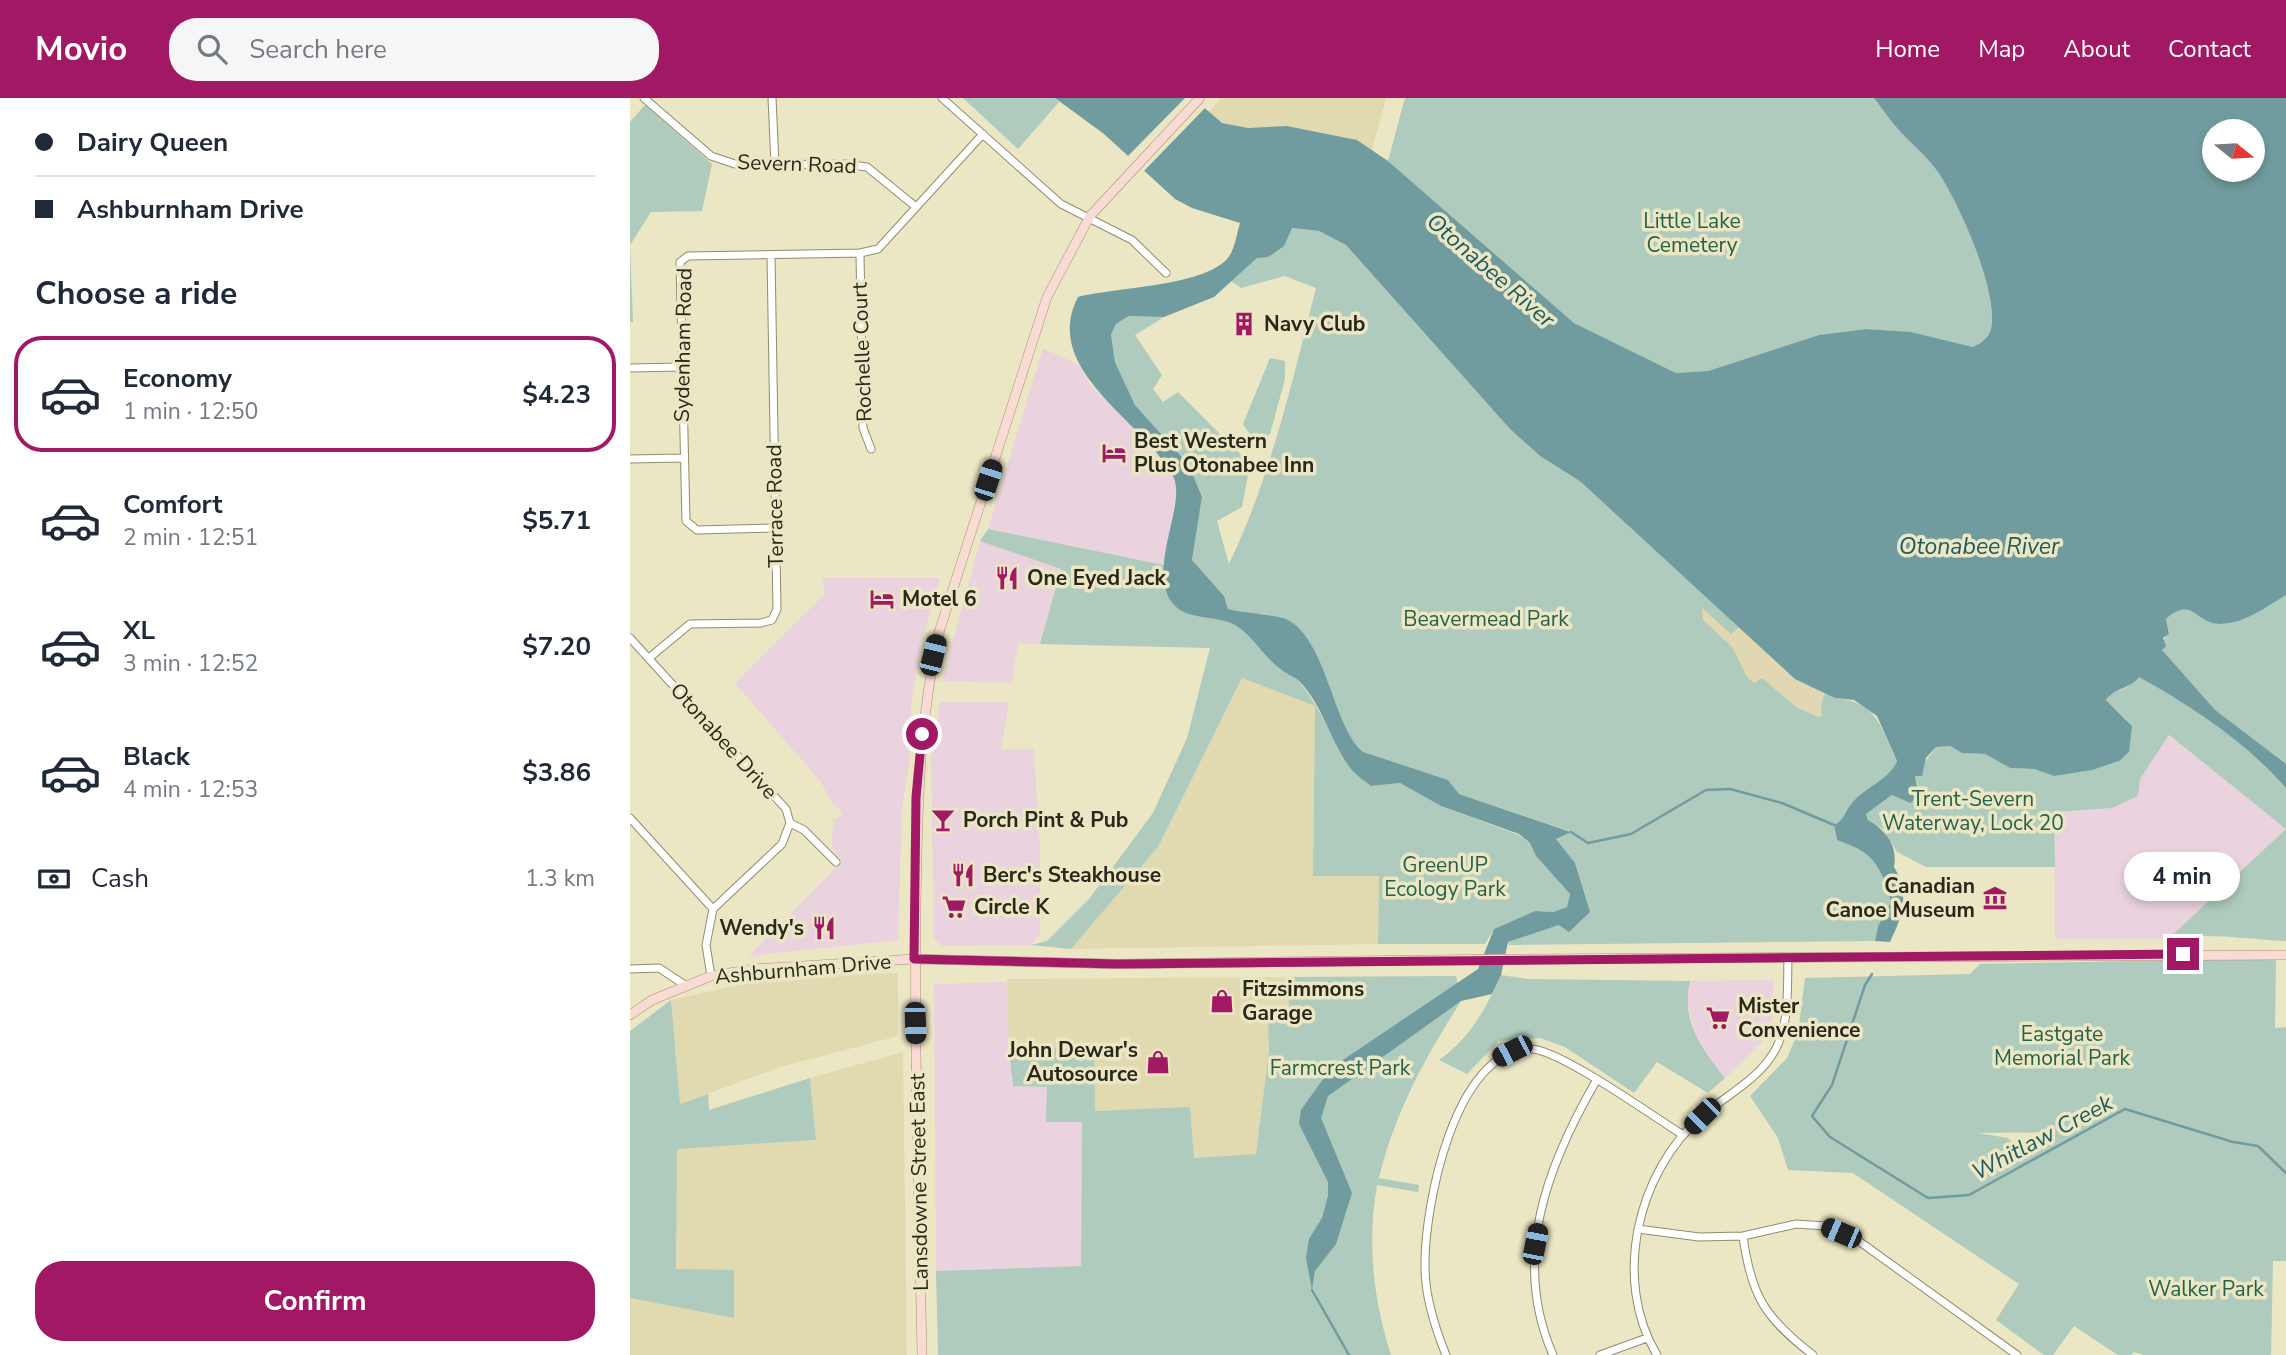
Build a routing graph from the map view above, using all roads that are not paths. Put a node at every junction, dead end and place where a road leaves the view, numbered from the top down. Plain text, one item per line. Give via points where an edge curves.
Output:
1 (644, 98) edge
2 (772, 98) edge
3 (942, 98) edge
4 (1200, 98) edge
5 (983, 134) junction
6 (775, 164) junction
7 (916, 207) junction
8 (1090, 216) junction
9 (860, 253) junction
10 (771, 256) junction
11 (1166, 274) dead end
12 (681, 367) junction
13 (630, 368) edge
14 (871, 449) dead end
15 (682, 458) junction
16 (630, 459) edge
17 (775, 528) junction
18 (630, 638) edge
19 (649, 658) junction
20 (630, 818) edge
21 (790, 824) junction
22 (836, 862) dead end
23 (713, 909) junction
24 (2286, 956) edge
25 (1788, 958) junction
26 (914, 959) junction
27 (630, 969) edge
28 (711, 976) junction
29 (685, 985) junction
30 (630, 1015) edge
31 (1596, 1081) junction
32 (1683, 1135) junction
33 (1638, 1229) junction
34 (1743, 1236) junction
35 (1647, 1338) junction
36 (922, 1355) edge
37 (1446, 1355) edge
38 (1553, 1355) edge
39 (1600, 1355) edge
40 (1657, 1355) edge
41 (1813, 1355) edge
42 (2017, 1355) edge

1 - 6 street, Severn Road via 711,156 737,165
2 - 6 street
3 - 5 street
4 - 8 main road, Lansdowne Street East
5 - 7 street, Sydenham Road
5 - 8 street via 1061,204
6 - 7 street, Severn Road via 867,167
7 - 9 street, Sydenham Road via 878,249
8 - 11 street via 1132,240
8 - 26 main road, Lansdowne Street East via 1046,297 930,668 916,797
9 - 10 street, Sydenham Road
9 - 14 street, Rochelle Court via 863,428
10 - 12 street, Sydenham Road via 688,256 680,262
10 - 17 street, Terrace Road
12 - 13 street
12 - 15 street, Sydenham Road
15 - 16 street
15 - 17 street, Sydenham Road via 686,521 697,530
17 - 19 street, Terrace Road via 777,609 772,620 690,624
18 - 19 street, Otonabee Drive
19 - 21 street, Otonabee Drive via 786,809
20 - 23 street
21 - 22 street via 804,830
21 - 23 street, Otonabee Drive via 782,844
23 - 28 street via 706,945
24 - 25 main road, Ashburnham Drive
25 - 26 main road, Ashburnham Drive via 1117,964
25 - 32 street via 1783,1032 1773,1054
26 - 28 main road, Ashburnham Drive
26 - 36 main road, Lansdowne Street East
27 - 29 street via 659,968
28 - 29 main road, Ashburnham Drive
29 - 30 main road, Ashburnham Drive
31 - 32 street
31 - 37 street via 1533,1049 1494,1059 1478,1078 1437,1170 1427,1216 1425,1270 1436,1331
31 - 38 street via 1570,1126 1546,1183 1535,1244 1535,1288 1542,1329
32 - 33 street via 1656,1177
33 - 34 street via 1699,1237
33 - 35 street via 1635,1280
34 - 41 street via 1748,1272 1761,1302 1782,1331
34 - 42 street via 1796,1224 1826,1226 1846,1235
35 - 39 street
35 - 40 street

